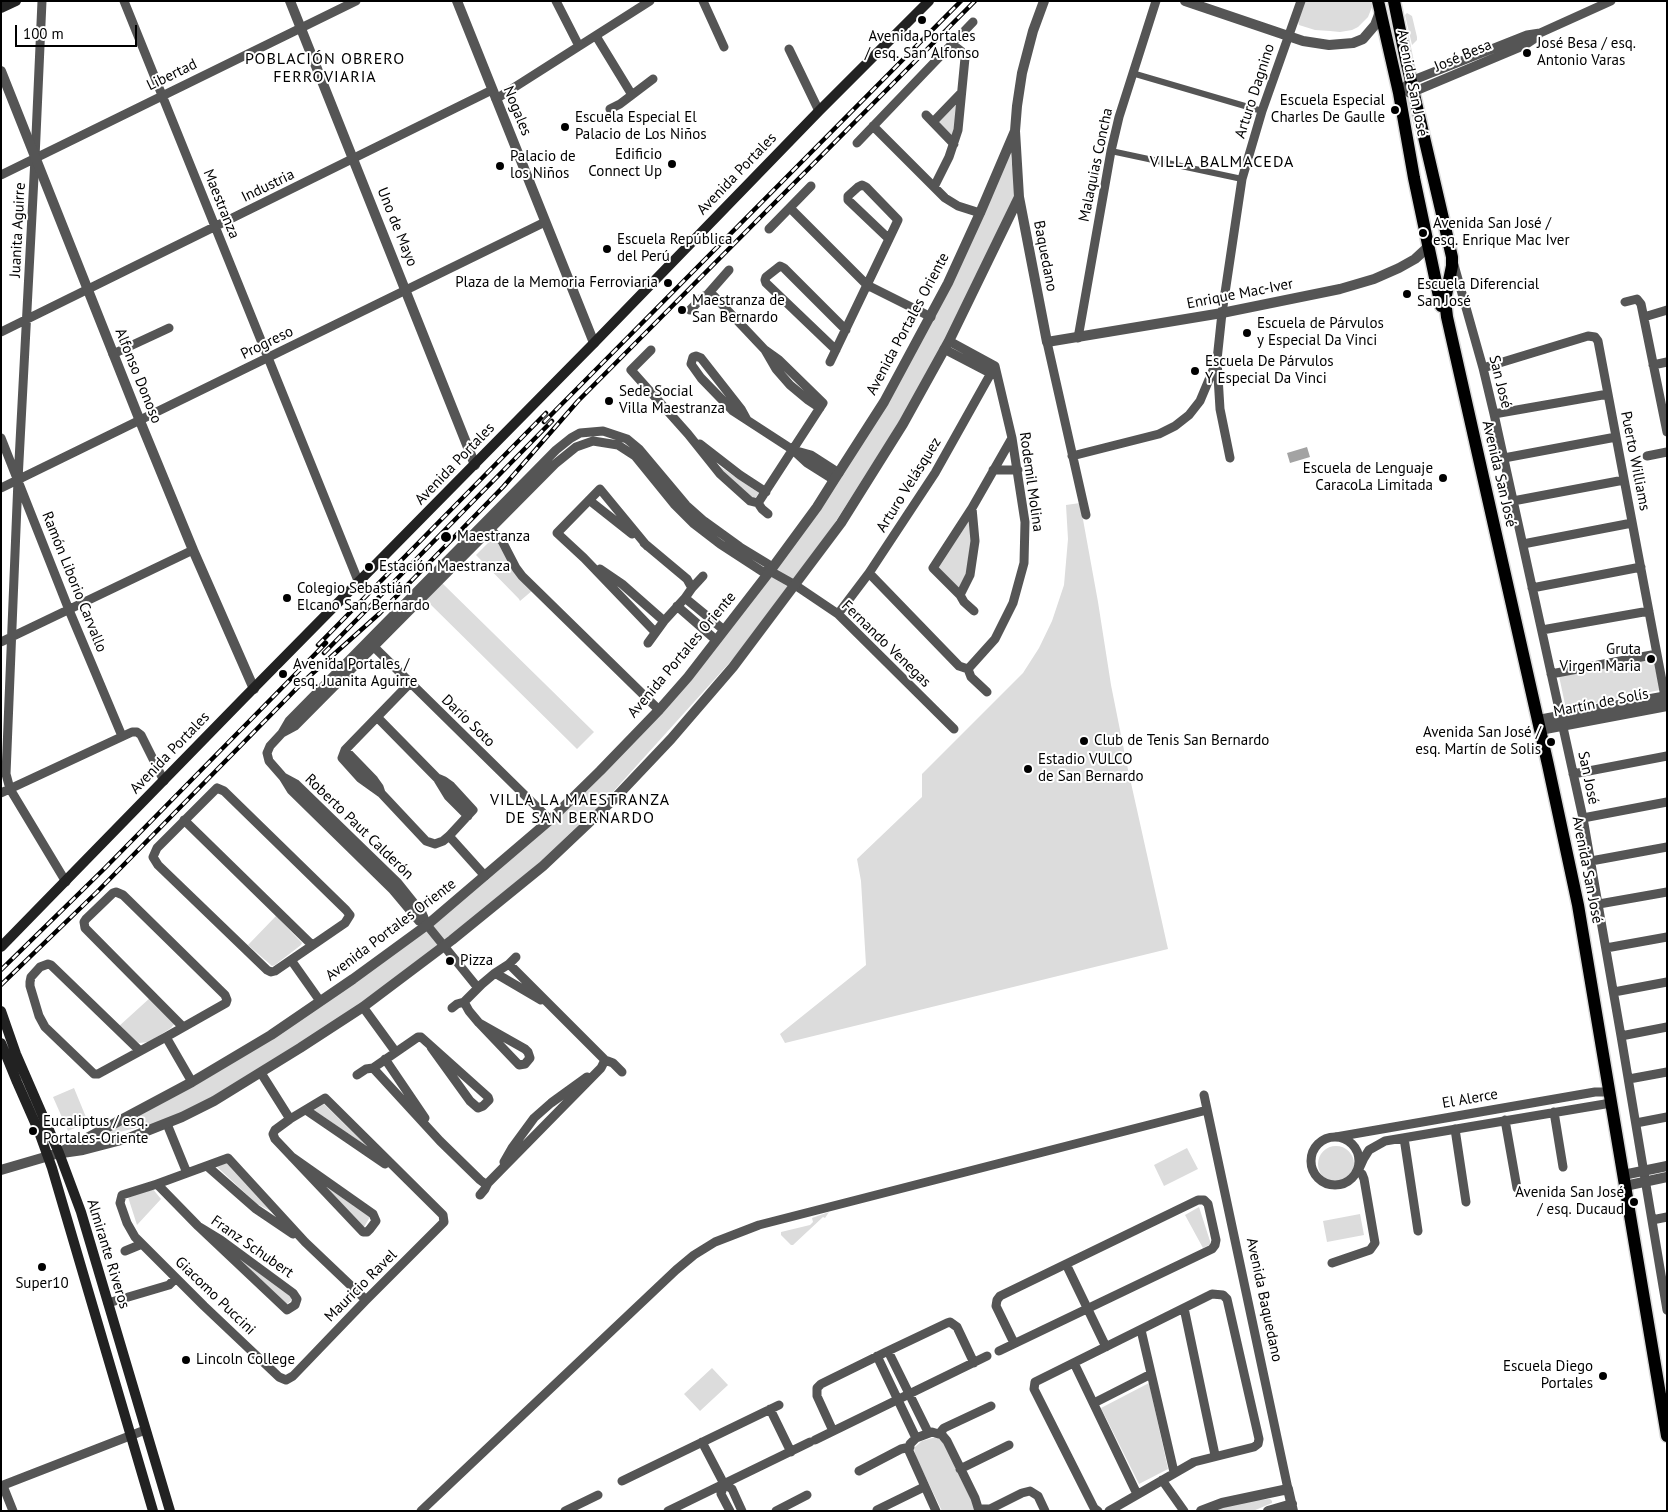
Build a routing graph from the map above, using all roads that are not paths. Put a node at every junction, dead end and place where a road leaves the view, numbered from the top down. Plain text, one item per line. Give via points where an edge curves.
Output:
1 (16, 1) edge
2 (42, 1) edge
3 (124, 1) edge
4 (290, 1) edge
5 (356, 1) edge
6 (456, 1) edge
7 (556, 1) edge
8 (650, 1) edge
9 (704, 1) edge
10 (929, 1) edge
11 (1044, 1) edge
12 (1156, 1) edge
13 (1185, 1) edge
14 (1301, 1) edge
15 (1394, 1) edge
16 (1611, 1) edge
17 (1379, 6) edge
18 (1, 8) edge
19 (973, 22) dead end
20 (300, 28) junction
21 (596, 36) junction
22 (1288, 36) junction
23 (952, 44) junction
24 (579, 46) junction
25 (724, 47) dead end
26 (788, 49) dead end
27 (1, 71) edge
28 (1132, 74) junction
29 (653, 79) dead end
30 (1412, 87) junction
31 (1399, 93) junction
32 (960, 94) junction
33 (162, 95) junction
34 (494, 95) junction
35 (632, 95) junction
36 (610, 109) dead end
37 (819, 111) junction
38 (1262, 111) junction
39 (873, 126) junction
40 (1015, 131) junction
41 (857, 143) dead end
42 (954, 144) junction
43 (1111, 151) junction
44 (36, 158) junction
45 (353, 159) junction
46 (998, 170) junction
47 (1017, 171) junction
48 (1, 174) edge
49 (1242, 179) junction
50 (811, 186) dead end
51 (934, 187) junction
52 (1019, 197) junction
53 (790, 208) junction
54 (980, 213) junction
55 (545, 222) junction
56 (1444, 224) junction
57 (1024, 226) junction
58 (216, 227) junction
59 (1004, 228) junction
60 (769, 229) dead end
61 (890, 239) junction
62 (1428, 247) junction
63 (1452, 257) junction
64 (729, 270) dead end
65 (867, 285) junction
66 (88, 290) junction
67 (406, 290) junction
68 (707, 295) junction
69 (1625, 302) dead end
70 (690, 310) dead end
71 (1667, 310) edge
72 (1222, 313) junction
73 (931, 317) junction
74 (1447, 317) junction
75 (1644, 317) junction
76 (26, 320) junction
77 (169, 328) dead end
78 (846, 330) junction
79 (1, 332) edge
80 (1078, 338) junction
81 (1047, 342) junction
82 (594, 343) junction
83 (946, 345) junction
84 (651, 350) dead end
85 (836, 350) junction
86 (114, 354) junction
87 (268, 358) junction
88 (1217, 360) junction
89 (830, 362) dead end
90 (1667, 362) edge
91 (1653, 365) junction
92 (1483, 368) junction
93 (993, 370) junction
94 (1608, 394) junction
95 (1494, 414) junction
96 (746, 420) junction
97 (140, 421) junction
98 (1667, 432) edge
99 (688, 434) junction
100 (1616, 437) junction
101 (1, 438) edge
102 (1012, 438) junction
103 (793, 450) junction
104 (1667, 452) edge
105 (1072, 456) junction
106 (1646, 456) dead end
107 (1230, 458) dead end
108 (1504, 458) junction
109 (475, 465) junction
110 (993, 470) junction
111 (1018, 470) junction
112 (837, 477) junction
113 (18, 480) junction
114 (1624, 480) junction
115 (1, 488) edge
116 (766, 492) junction
117 (589, 500) junction
118 (1513, 501) junction
119 (758, 503) junction
120 (972, 508) junction
121 (768, 514) dead end
122 (1086, 515) dead end
123 (1632, 523) junction
124 (487, 526) junction
125 (1523, 544) junction
126 (648, 546) junction
127 (193, 550) junction
128 (584, 558) junction
129 (1641, 567) junction
130 (770, 571) junction
131 (869, 573) junction
132 (703, 576) dead end
133 (359, 583) junction
134 (689, 583) junction
135 (795, 585) junction
136 (1532, 588) junction
137 (960, 594) junction
138 (685, 598) junction
139 (677, 606) junction
140 (69, 610) junction
141 (974, 611) dead end
142 (1649, 611) junction
143 (838, 614) junction
144 (664, 621) junction
145 (724, 630) junction
146 (1542, 630) junction
147 (655, 632) junction
148 (11, 638) junction
149 (716, 640) junction
150 (1, 642) edge
151 (648, 643) dead end
152 (370, 644) junction
153 (1657, 654) junction
154 (968, 669) junction
155 (1552, 674) junction
156 (410, 683) junction
157 (254, 689) junction
158 (987, 692) dead end
159 (1666, 700) edge
160 (659, 710) junction
161 (377, 717) junction
162 (1562, 721) junction
163 (1539, 725) junction
164 (954, 729) dead end
165 (122, 736) junction
166 (1667, 756) edge
167 (1573, 774) junction
168 (164, 781) junction
169 (10, 789) junction
170 (1, 794) edge
171 (1667, 802) edge
172 (1582, 818) junction
173 (184, 820) junction
174 (550, 820) junction
175 (450, 836) junction
176 (1667, 847) edge
177 (1591, 861) junction
178 (485, 876) junction
179 (66, 882) junction
180 (1667, 892) edge
181 (1599, 904) junction
182 (427, 925) junction
183 (1667, 937) edge
184 (312, 945) junction
185 (444, 946) junction
186 (1, 947) edge
187 (1606, 948) junction
188 (291, 960) junction
189 (495, 973) junction
190 (1667, 982) edge
191 (478, 988) junction
192 (1614, 992) junction
193 (320, 1001) junction
194 (464, 1002) junction
195 (362, 1007) junction
196 (552, 1007) junction
197 (452, 1008) dead end
198 (1, 1011) edge
199 (479, 1023) junction
200 (183, 1027) junction
201 (1667, 1027) edge
202 (1622, 1036) junction
203 (166, 1037) junction
204 (1, 1043) edge
205 (431, 1047) junction
206 (140, 1051) junction
207 (395, 1052) junction
208 (385, 1059) junction
209 (603, 1064) junction
210 (373, 1068) junction
211 (622, 1072) dead end
212 (1667, 1072) edge
213 (261, 1073) junction
214 (357, 1075) dead end
215 (1629, 1079) junction
216 (192, 1082) junction
217 (1204, 1095) dead end
218 (1610, 1097) junction
219 (306, 1110) junction
220 (1207, 1110) junction
221 (1554, 1112) junction
222 (1667, 1117) edge
223 (290, 1119) junction
224 (1505, 1120) junction
225 (1636, 1123) junction
226 (167, 1124) junction
227 (1454, 1129) junction
228 (99, 1132) junction
229 (1336, 1137) junction
230 (1404, 1138) junction
231 (440, 1142) junction
232 (103, 1145) junction
233 (60, 1153) junction
234 (292, 1156) junction
235 (48, 1158) junction
236 (207, 1166) junction
237 (1667, 1166) edge
238 (1563, 1167) dead end
239 (1, 1170) edge
240 (1358, 1170) junction
241 (187, 1173) junction
242 (1645, 1176) junction
243 (404, 1177) junction
244 (1667, 1177) edge
245 (1624, 1180) junction
246 (488, 1182) junction
247 (157, 1184) junction
248 (1517, 1188) dead end
249 (480, 1195) dead end
250 (1466, 1202) dead end
251 (1667, 1217) edge
252 (1652, 1220) junction
253 (198, 1226) junction
254 (1418, 1231) dead end
255 (305, 1242) junction
256 (142, 1244) junction
257 (125, 1251) dead end
258 (1332, 1263) dead end
259 (1663, 1263) edge
260 (1066, 1264) junction
261 (176, 1278) junction
262 (366, 1300) junction
263 (108, 1303) junction
264 (1184, 1308) junction
265 (1667, 1308) edge
266 (1087, 1309) junction
267 (1141, 1330) junction
268 (1014, 1343) junction
269 (1106, 1347) junction
270 (888, 1351) junction
271 (1000, 1351) dead end
272 (877, 1356) junction
273 (987, 1356) dead end
274 (974, 1363) junction
275 (1074, 1363) junction
276 (1151, 1374) junction
277 (293, 1376) joint
278 (909, 1394) junction
279 (898, 1399) junction
280 (1094, 1404) junction
281 (991, 1406) dead end
282 (145, 1430) junction
283 (833, 1431) junction
284 (928, 1432) junction
285 (939, 1434) junction
286 (130, 1436) junction
287 (1667, 1436) edge
288 (916, 1438) junction
289 (702, 1442) junction
290 (1009, 1445) dead end
291 (910, 1447) junction
292 (790, 1452) junction
293 (1215, 1456) junction
294 (960, 1469) junction
295 (859, 1471) dead end
296 (1174, 1472) junction
297 (1162, 1480) junction
298 (622, 1482) dead end
299 (724, 1484) junction
300 (2, 1486) edge
301 (924, 1487) junction
302 (1288, 1489) junction
303 (1137, 1494) junction
304 (598, 1495) dead end
305 (807, 1495) dead end
306 (1292, 1507) edge
307 (877, 1510) edge
308 (979, 1510) edge
309 (1207, 1510) edge
310 (13, 1511) edge
311 (153, 1511) edge
312 (170, 1511) edge
313 (421, 1511) edge
314 (565, 1511) edge
315 (668, 1511) edge
316 (730, 1511) edge
317 (742, 1511) edge
318 (776, 1511) edge
319 (936, 1511) edge
320 (1045, 1511) edge
321 (1098, 1511) edge
322 (1109, 1511) edge
323 (1184, 1511) edge
324 (1268, 1511) edge

1 - 18 main road
2 - 44 street, Juanita Aguirre
3 - 33 street, Maestranza
4 - 20 street, Uno de Mayo
5 - 20 street, Libertad
6 - 34 street, Nogales
7 - 24 street
8 - 21 street, Industria
9 - 25 street
10 - 37 main road, Avenida Portales
11 - 40 street, Baquedano via 1022,73
12 - 28 street, Malaquias Concha
13 - 22 street
14 - 22 street, Arturo Dagnino
15 - 30 main road, Avenida San José
16 - 30 street, José Besa
17 - 22 street via 1372,31 1352,43 1321,44
17 - 31 main road, Avenida San José
19 - 23 street
20 - 33 street, Libertad
20 - 45 street, Uno de Mayo
21 - 24 street, Industria
21 - 35 street
22 - 38 street, Arturo Dagnino
23 - 32 street via 964,58
23 - 39 street
24 - 34 street, Industria
26 - 37 street
27 - 44 street, Alfonso Donoso
28 - 38 street
28 - 43 street, Malaquias Concha
29 - 35 street
30 - 31 street, José Besa
30 - 56 main road, Avenida San José
31 - 62 main road, Avenida San José
32 - 42 street
32 - 42 street via 929,119
33 - 44 street, Libertad
33 - 58 street, Maestranza
34 - 45 street, Industria
34 - 55 street, Nogales
35 - 36 street
37 - 82 main road, Avenida Portales
38 - 49 street, Arturo Dagnino
39 - 41 street
39 - 51 street
40 - 46 street, Avenida Portales Oriente
40 - 47 street, Baquedano
42 - 51 street
43 - 49 street
43 - 80 street, Malaquias Concha
44 - 48 street, Libertad
44 - 66 street, Alfonso Donoso
44 - 76 street, Juanita Aguirre
45 - 58 street, Industria
45 - 67 street, Uno de Mayo
46 - 47 street via 1008,168
46 - 54 street, Avenida Portales Oriente
47 - 52 street, Baquedano
49 - 72 street, Arturo Dagnino
50 - 53 street
51 - 54 street via 958,206
52 - 57 street, Baquedano
52 - 59 street, Avenida Portales Oriente
53 - 60 street
53 - 65 street
54 - 73 street, Avenida Portales Oriente
55 - 67 street, Progreso
55 - 82 street, Nogales
56 - 62 main road
56 - 63 main road, Avenida San José
57 - 59 street
57 - 81 street, Baquedano
58 - 66 street, Industria
58 - 87 street, Maestranza
59 - 83 street, Avenida Portales Oriente
61 - 61 street via 898,220 866,187 858,187 848,200
61 - 65 street
62 - 72 street, Enrique Mac-Iver via 1409,263 1374,279
62 - 74 main road, Avenida San José via 1439,300
63 - 74 main road, Avenida San José via 1445,300
63 - 92 street, San José
64 - 68 street
65 - 73 street
65 - 78 street
66 - 76 street, Industria
66 - 86 street, Alfonso Donoso
67 - 87 street, Progreso
67 - 109 street, Uno de Mayo
68 - 70 street
68 - 103 street via 714,296 764,350 790,385 821,406
69 - 75 street via 1639,300
71 - 75 street
72 - 80 street, Enrique Mac-Iver
72 - 88 street, Arturo Dagnino
73 - 112 street, Avenida Portales Oriente via 884,402
74 - 163 main road, Avenida San José
75 - 91 street
76 - 79 street, Industria
76 - 113 street, Juanita Aguirre
77 - 86 street
78 - 85 street
78 - 85 street via 784,268 780,266 766,277 766,283
80 - 81 street, Enrique Mac-Iver
81 - 105 street, Baquedano
82 - 109 main road, Avenida Portales
83 - 93 street
83 - 135 street, Avenida Portales Oriente via 903,424 847,514
84 - 99 street via 631,370
85 - 89 street
86 - 97 street, Alfonso Donoso
87 - 97 street, Progreso
87 - 133 street, Maestranza
88 - 105 street via 1200,401 1175,426 1159,434
88 - 107 street, Arturo Dagnino via 1220,409
90 - 91 street
91 - 98 street
92 - 94 street, Puerto Williams via 1593,336 1599,343
92 - 95 street, San José
93 - 102 street, Rodemil Molina
93 - 131 street, Arturo Velásquez via 935,473
94 - 95 street
94 - 100 street, Puerto Williams
95 - 108 street, San José
96 - 96 street via 701,358 694,356 691,364 701,378 727,406
96 - 103 street
97 - 113 street, Progreso
97 - 127 street, Alfonso Donoso
99 - 116 street
99 - 119 street via 728,482 750,501
100 - 108 street
100 - 114 street, Puerto Williams
101 - 113 street, Ramón Liborio Carvallo
102 - 110 street
102 - 111 street, Rodemil Molina
103 - 112 street via 811,456
103 - 116 street
104 - 106 street
105 - 122 street, Baquedano
108 - 118 street, San José
109 - 133 main road, Avenida Portales
110 - 111 street
110 - 120 street
111 - 154 street, Rodemil Molina via 1026,536 1021,576 1002,627
112 - 130 street, Avenida Portales Oriente
113 - 115 street, Progreso
113 - 140 street, Ramón Liborio Carvallo
113 - 148 street, Juanita Aguirre
114 - 118 street
114 - 123 street, Puerto Williams
116 - 119 street
117 - 126 street
117 - 126 street via 600,489
117 - 128 street via 557,533
118 - 125 street, San José
119 - 121 street
120 - 137 street via 974,549 970,575
120 - 137 street via 933,568
123 - 125 street
123 - 129 street, Puerto Williams
124 - 130 street, Roberto Paut Calderón via 563,443 580,433 603,431 627,439 639,448 686,505 718,532 768,564
124 - 152 street, Roberto Paut Calderón
124 - 160 street via 502,541 522,576
125 - 136 street, San José
126 - 134 street
127 - 140 street
127 - 157 street, Alfonso Donoso
128 - 144 street via 622,584
128 - 147 street
129 - 136 street
129 - 142 street, Puerto Williams
130 - 135 street, Roberto Paut Calderón
130 - 145 street, Avenida Portales Oriente
131 - 143 street, Arturo Velásquez
131 - 154 street via 959,666
132 - 134 street via 696,585
133 - 157 main road, Avenida Portales
134 - 138 street
135 - 143 street, Fernando Venegas
135 - 185 street, Avenida Portales Oriente via 733,667 617,796 543,866
136 - 146 street, San José
137 - 141 street
138 - 139 street
138 - 145 street
139 - 144 street
139 - 149 street
140 - 148 street
140 - 165 street, Ramón Liborio Carvallo
142 - 146 street
142 - 153 street, Puerto Williams
143 - 164 street, Fernando Venegas
144 - 147 street
145 - 149 street, Avenida Portales Oriente
146 - 155 street, San José
147 - 151 street
148 - 150 street
148 - 169 street, Juanita Aguirre via 6,774
149 - 160 street, Avenida Portales Oriente
152 - 156 street, Darío Soto
152 - 182 street, Roberto Paut Calderón via 289,721 267,754 269,762 284,777 291,790 393,890 419,921
153 - 155 street
153 - 159 street, Puerto Williams
154 - 158 street via 971,677
155 - 162 street, San José
156 - 161 street
156 - 174 street, Darío Soto
157 - 168 main road, Avenida Portales
159 - 162 street, Martín de Solís
160 - 174 street, Avenida Portales Oriente
161 - 175 street via 473,810
161 - 175 street via 345,750 343,761 381,793 429,842 438,844
162 - 163 street, Martín de Solís
162 - 167 street, San José
163 - 218 main road, Avenida San José via 1578,905
165 - 168 street via 132,732 141,735
165 - 169 street
166 - 167 street
167 - 172 street, San José
168 - 179 main road, Avenida Portales
169 - 170 street
169 - 179 street
171 - 172 street
172 - 177 street, San José
173 - 184 street
173 - 184 street via 217,788 224,791 346,910 350,915 345,923
173 - 188 street via 157,848 153,857 158,865 270,972
174 - 178 street, Avenida Portales Oriente
175 - 178 street
176 - 177 street
177 - 181 street, San José
178 - 182 street, Avenida Portales Oriente
179 - 186 main road, Avenida Portales
180 - 181 street
181 - 187 street, San José
182 - 185 street, Roberto Paut Calderón
182 - 193 street, Avenida Portales Oriente
183 - 187 street
184 - 188 street
185 - 191 street, Roberto Paut Calderón
185 - 195 street, Avenida Portales Oriente
187 - 192 street, San José
188 - 193 street
189 - 191 street
189 - 196 street
189 - 196 street via 513,961
190 - 192 street
191 - 194 street
192 - 202 street, San José
193 - 216 street, Avenida Portales Oriente
194 - 197 street
194 - 199 street
195 - 207 street
195 - 213 street, Avenida Portales Oriente
196 - 209 street
198 - 233 main road, Almirante Riveros via 16,1054
199 - 199 street via 519,1065 530,1058 525,1049
200 - 200 street via 227,1000 116,892 86,919 84,925
200 - 203 street
201 - 202 street
202 - 215 street, San José
203 - 206 street
203 - 216 street
204 - 235 main road, Almirante Riveros
205 - 205 street via 488,1097 483,1106 478,1108 470,1101
205 - 207 street via 418,1037
206 - 206 street via 56,969 48,964 35,972 30,982 42,1023 94,1074
207 - 208 street
208 - 210 street
208 - 231 street
209 - 211 street via 613,1063
209 - 246 street
210 - 214 street
210 - 231 street
212 - 215 street
213 - 223 street
213 - 226 street, Avenida Portales Oriente
215 - 225 street, San José
216 - 228 street, Avenida Portales Oriente
217 - 220 street, Avenida Baquedano
218 - 221 street, El Alerce
218 - 229 street, El Alerce via 1594,1092
218 - 245 main road, Avenida San José
219 - 223 street
219 - 243 street
219 - 243 street via 324,1098
220 - 302 street, Avenida Baquedano
220 - 313 street via 759,1225 715,1242 676,1270
221 - 224 street, El Alerce
221 - 238 street
222 - 225 street
223 - 234 street via 273,1134
224 - 227 street, El Alerce
224 - 248 street
225 - 242 street, San José
226 - 232 street, Avenida Portales Oriente
226 - 241 street
227 - 230 street, El Alerce
227 - 250 street
228 - 232 street
228 - 233 street, Avenida Portales Oriente
229 - 240 street via 1355,1147 1360,1161
229 - 240 street, El Alerce via 1328,1138 1315,1147 1311,1162 1317,1177 1338,1186 1353,1179
230 - 240 street, El Alerce via 1377,1145 1366,1154
230 - 254 street
231 - 246 street via 480,1180
232 - 233 street, Avenida Portales Oriente
233 - 235 street, Avenida Portales Oriente
233 - 263 main road, Almirante Riveros
234 - 234 street via 364,1232 370,1229 376,1221 373,1214
235 - 239 street, Avenida Portales Oriente
235 - 286 main road, Almirante Riveros
236 - 241 street
236 - 255 street via 256,1209
236 - 255 street via 228,1158
237 - 242 street
240 - 258 street via 1364,1179 1375,1243 1370,1250
241 - 247 street
242 - 244 street
242 - 245 street
242 - 252 street, San José
243 - 262 street, Mauricio Ravel via 443,1215 444,1222
245 - 287 main road, Avenida San José
246 - 249 street
247 - 253 street, Franz Schubert
247 - 256 street, Giacomo Puccini via 122,1195 120,1203 127,1223
251 - 252 street
252 - 259 street, San José
253 - 253 street, Franz Schubert via 287,1310 295,1305 297,1300 293,1293
255 - 262 street
256 - 257 street
256 - 261 street, Giacomo Puccini
259 - 265 street, San José
260 - 266 street
260 - 266 street via 1198,1200 1208,1204 1216,1240 1212,1249
260 - 268 street via 997,1300 996,1306
261 - 263 street via 169,1285
261 - 277 street, Giacomo Puccini via 278,1377 286,1380
262 - 277 street, Mauricio Ravel
263 - 282 main road, Almirante Riveros
264 - 267 street
264 - 293 street
264 - 293 street via 1212,1294 1223,1295 1227,1299 1259,1439 1254,1447
266 - 268 street
266 - 269 street
267 - 269 street
267 - 276 street
268 - 271 street
269 - 275 street
270 - 272 street
270 - 274 street via 950,1322 957,1327
270 - 278 street
272 - 279 street
272 - 283 street via 817,1388 817,1396
273 - 274 street
274 - 278 street
275 - 280 street
275 - 321 street via 1035,1382 1034,1389
276 - 280 street
276 - 296 street
278 - 279 street
278 - 284 street
279 - 283 street
279 - 288 street
280 - 303 street
281 - 285 street via 944,1428
282 - 286 street
282 - 312 main road, Almirante Riveros
283 - 292 street
284 - 285 street
284 - 288 street
285 - 294 street via 944,1437
286 - 300 street
286 - 311 main road, Almirante Riveros
288 - 291 street
289 - 292 street via 775,1407
289 - 298 street
289 - 299 street
290 - 294 street
291 - 295 street
291 - 301 street
292 - 299 street
293 - 296 street
294 - 308 street
296 - 297 street
297 - 303 street
297 - 323 street
299 - 315 street
299 - 316 street via 721,1494
299 - 317 street via 732,1490
300 - 310 street
301 - 307 street
301 - 319 street
302 - 306 street, Avenida Baquedano
302 - 309 street via 1222,1503
303 - 322 street
304 - 314 street
305 - 318 street
306 - 324 street
308 - 320 street via 990,1509 1030,1491 1038,1496

